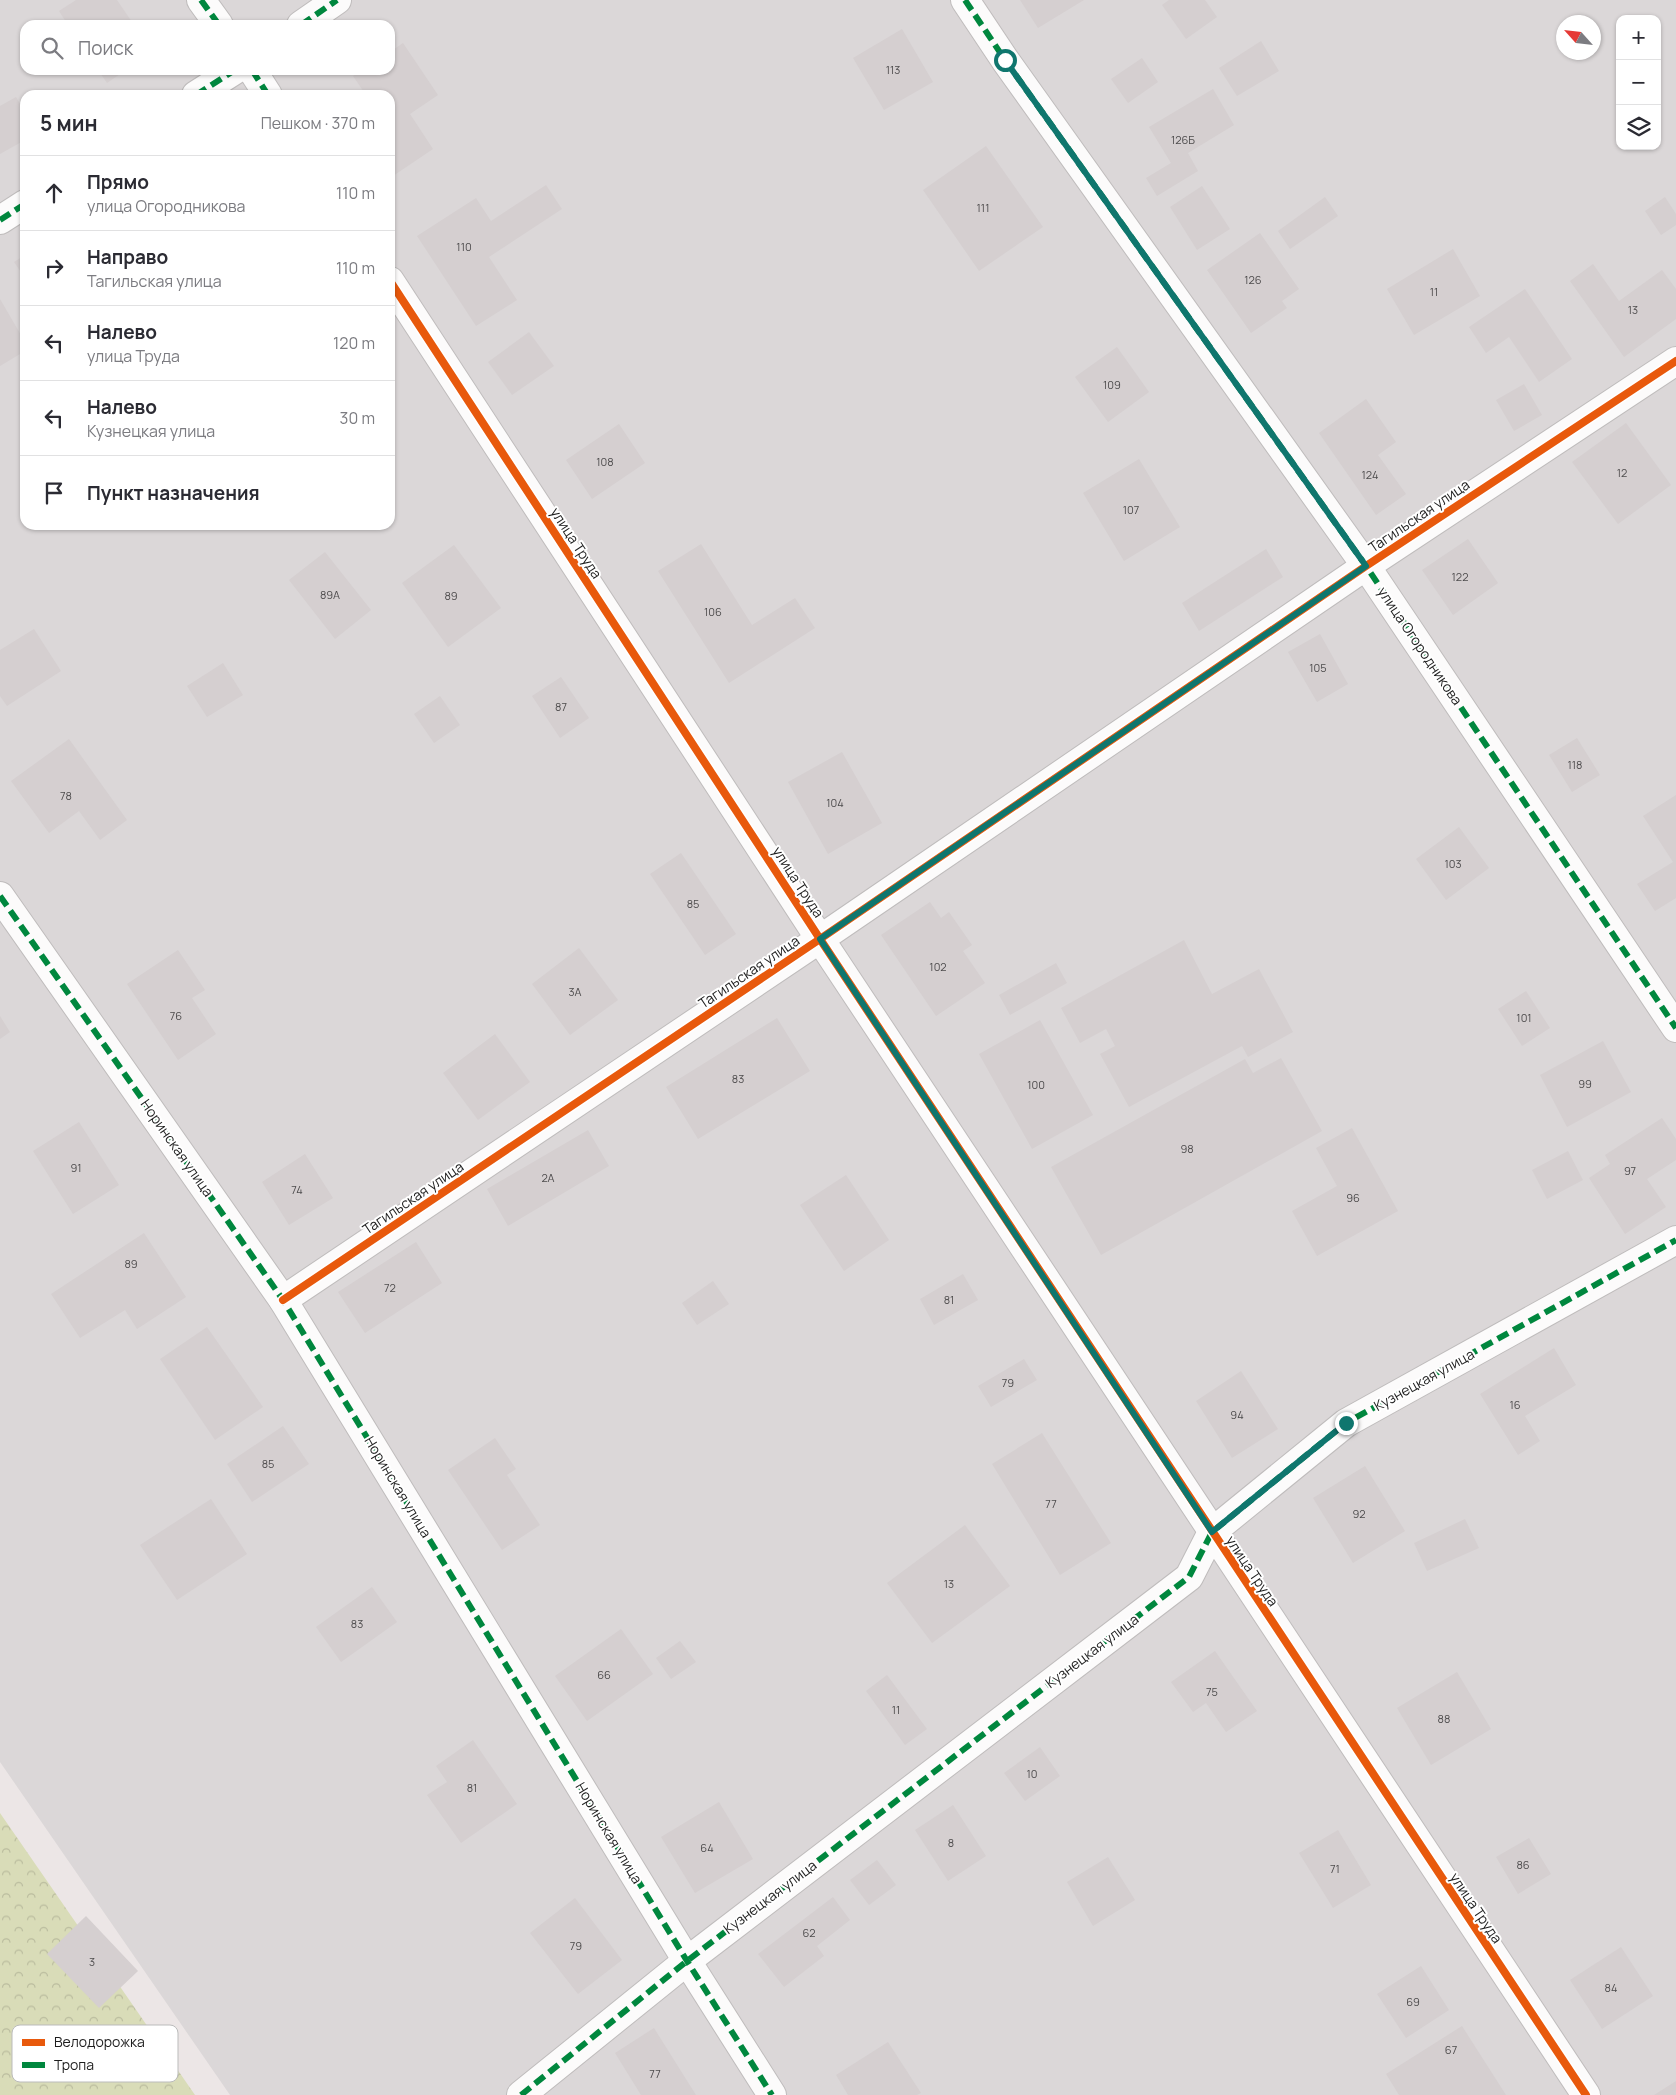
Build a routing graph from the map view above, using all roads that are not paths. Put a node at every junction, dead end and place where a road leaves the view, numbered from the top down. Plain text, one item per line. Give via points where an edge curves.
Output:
1 (201, 0) edge
2 (337, 0) edge
3 (965, 0) edge
4 (215, 20) edge
5 (308, 20) edge
6 (227, 75) edge
7 (255, 75) edge
8 (204, 90) edge
9 (265, 90) edge
10 (20, 207) edge
11 (0, 220) edge
12 (395, 290) edge
13 (1676, 361) edge
14 (1366, 566) junction
15 (0, 896) edge
16 (820, 939) junction
17 (1676, 1028) edge
18 (1676, 1240) edge
19 (283, 1300) junction
20 (1212, 1532) junction
21 (687, 1961) junction
22 (521, 2095) edge
23 (772, 2095) edge
24 (1586, 2095) edge

1 - 4 street
2 - 5 street
3 - 14 street, улица Огородникова via 1010,68
6 - 8 street
7 - 9 street
10 - 11 street
12 - 16 street, улица Труда
13 - 14 street, Тагильская улица
14 - 16 street, Тагильская улица
14 - 17 street, улица Огородникова
15 - 19 street, Норинская улица
16 - 19 street, Тагильская улица
16 - 20 street, улица Труда
18 - 20 street, Кузнецкая улица via 1346,1423
19 - 21 street, Норинская улица
20 - 21 street, Кузнецкая улица via 1189,1577
20 - 24 street, улица Труда
21 - 22 street, Кузнецкая улица
21 - 23 street, Норинская улица

